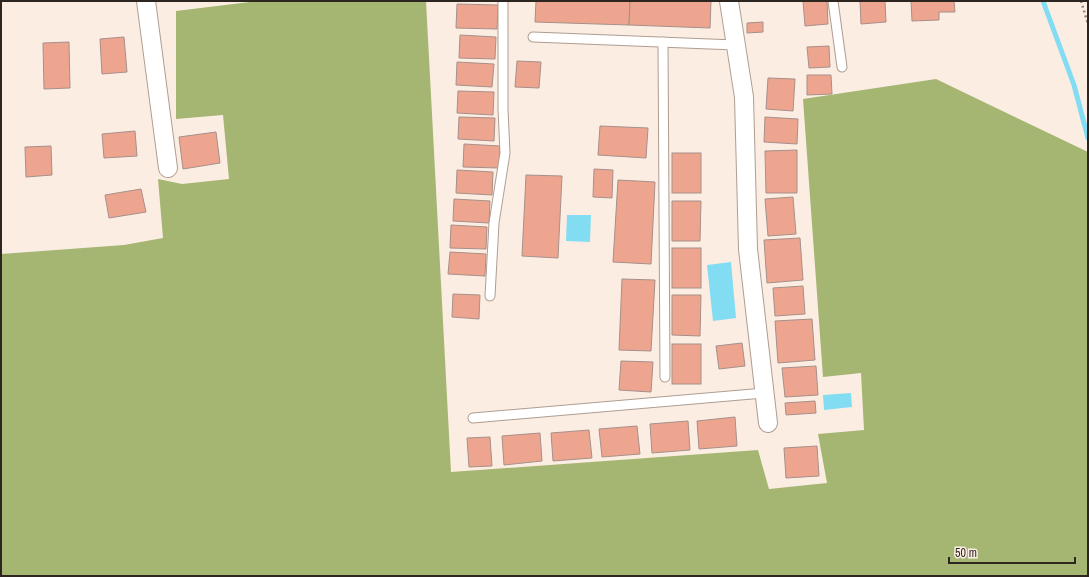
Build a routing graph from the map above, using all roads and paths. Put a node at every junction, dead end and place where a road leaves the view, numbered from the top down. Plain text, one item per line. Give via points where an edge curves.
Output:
1 (146, 1) edge
2 (503, 1) edge
3 (730, 1) edge
4 (833, 1) edge
5 (1081, 1) edge
6 (1088, 24) edge
7 (533, 37) dead end
8 (663, 42) junction
9 (735, 45) junction
10 (842, 67) dead end
11 (168, 168) dead end
12 (490, 296) dead end
13 (665, 376) dead end
14 (765, 393) junction
15 (473, 418) dead end
16 (768, 423) dead end

1 - 11 street
2 - 12 lane via 505,153 494,223
3 - 9 street
4 - 10 lane
5 - 6 path
7 - 8 lane
8 - 9 lane
8 - 13 lane
9 - 14 street via 744,96 748,249
14 - 15 lane
14 - 16 street

